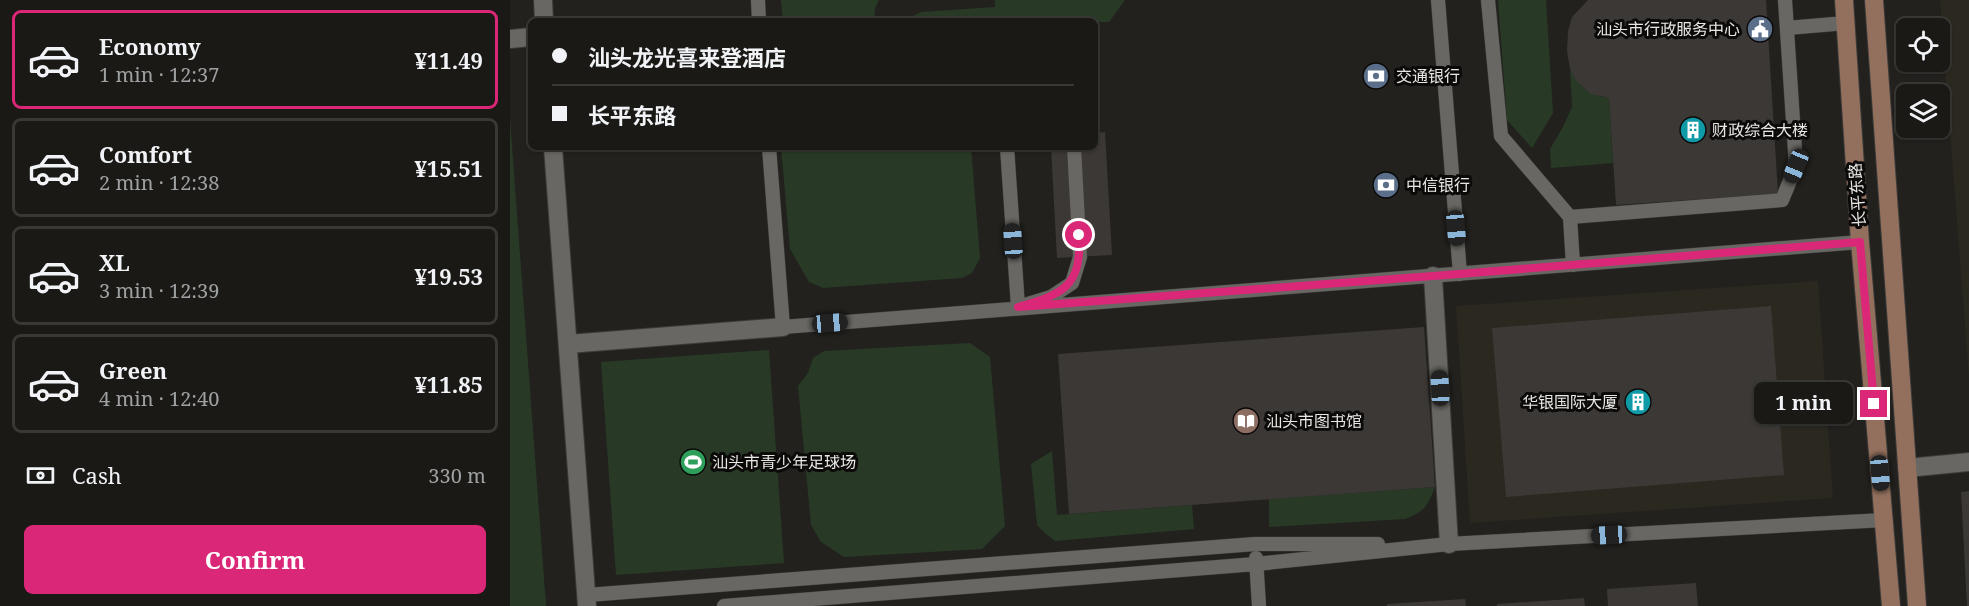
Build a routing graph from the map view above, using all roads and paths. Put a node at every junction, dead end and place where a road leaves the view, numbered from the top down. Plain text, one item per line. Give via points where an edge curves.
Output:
1 (543, 0) edge
2 (758, 0) edge
3 (1438, 0) edge
4 (1488, 0) edge
5 (1785, 0) edge
6 (1844, 0) edge
7 (1874, 0) edge
8 (544, 18) edge
9 (759, 18) edge
10 (1846, 23) junction
11 (1787, 28) junction
12 (528, 38) edge
13 (510, 39) edge
14 (554, 150) edge
15 (769, 150) edge
16 (1007, 150) edge
17 (1074, 150) edge
18 (1570, 217) junction
19 (1860, 242) junction
20 (1573, 265) junction
21 (1460, 274) junction
22 (1433, 276) junction
23 (1018, 307) junction
24 (783, 327) junction
25 (568, 344) junction
26 (1969, 462) edge
27 (1907, 468) junction
28 (1884, 520) junction
29 (1255, 544) junction
30 (1449, 544) junction
31 (1256, 564) junction
32 (587, 601) edge
33 (724, 606) edge
34 (1259, 606) edge
35 (1891, 606) edge
36 (1917, 606) edge

1 - 8 street
2 - 9 lane
3 - 21 lane
4 - 18 lane via 1501,136
5 - 11 lane
6 - 10 street, 长平东路
7 - 27 street, 长平东路
10 - 11 lane
10 - 19 street, 长平东路
11 - 18 lane via 1796,166 1782,201
12 - 13 street
14 - 25 street
15 - 24 lane
16 - 23 lane
17 - 23 lane via 1080,257 1072,283 1051,297
18 - 20 lane
19 - 20 lane
19 - 28 street, 长平东路
20 - 21 lane
21 - 22 lane
22 - 23 lane
22 - 30 street
23 - 24 lane
24 - 25 street
25 - 32 street
26 - 27 street
27 - 36 street, 长平东路
28 - 30 lane
28 - 35 street, 长平东路
29 - 30 lane
29 - 31 lane
29 - 32 lane
30 - 31 lane
31 - 33 lane
31 - 34 lane

